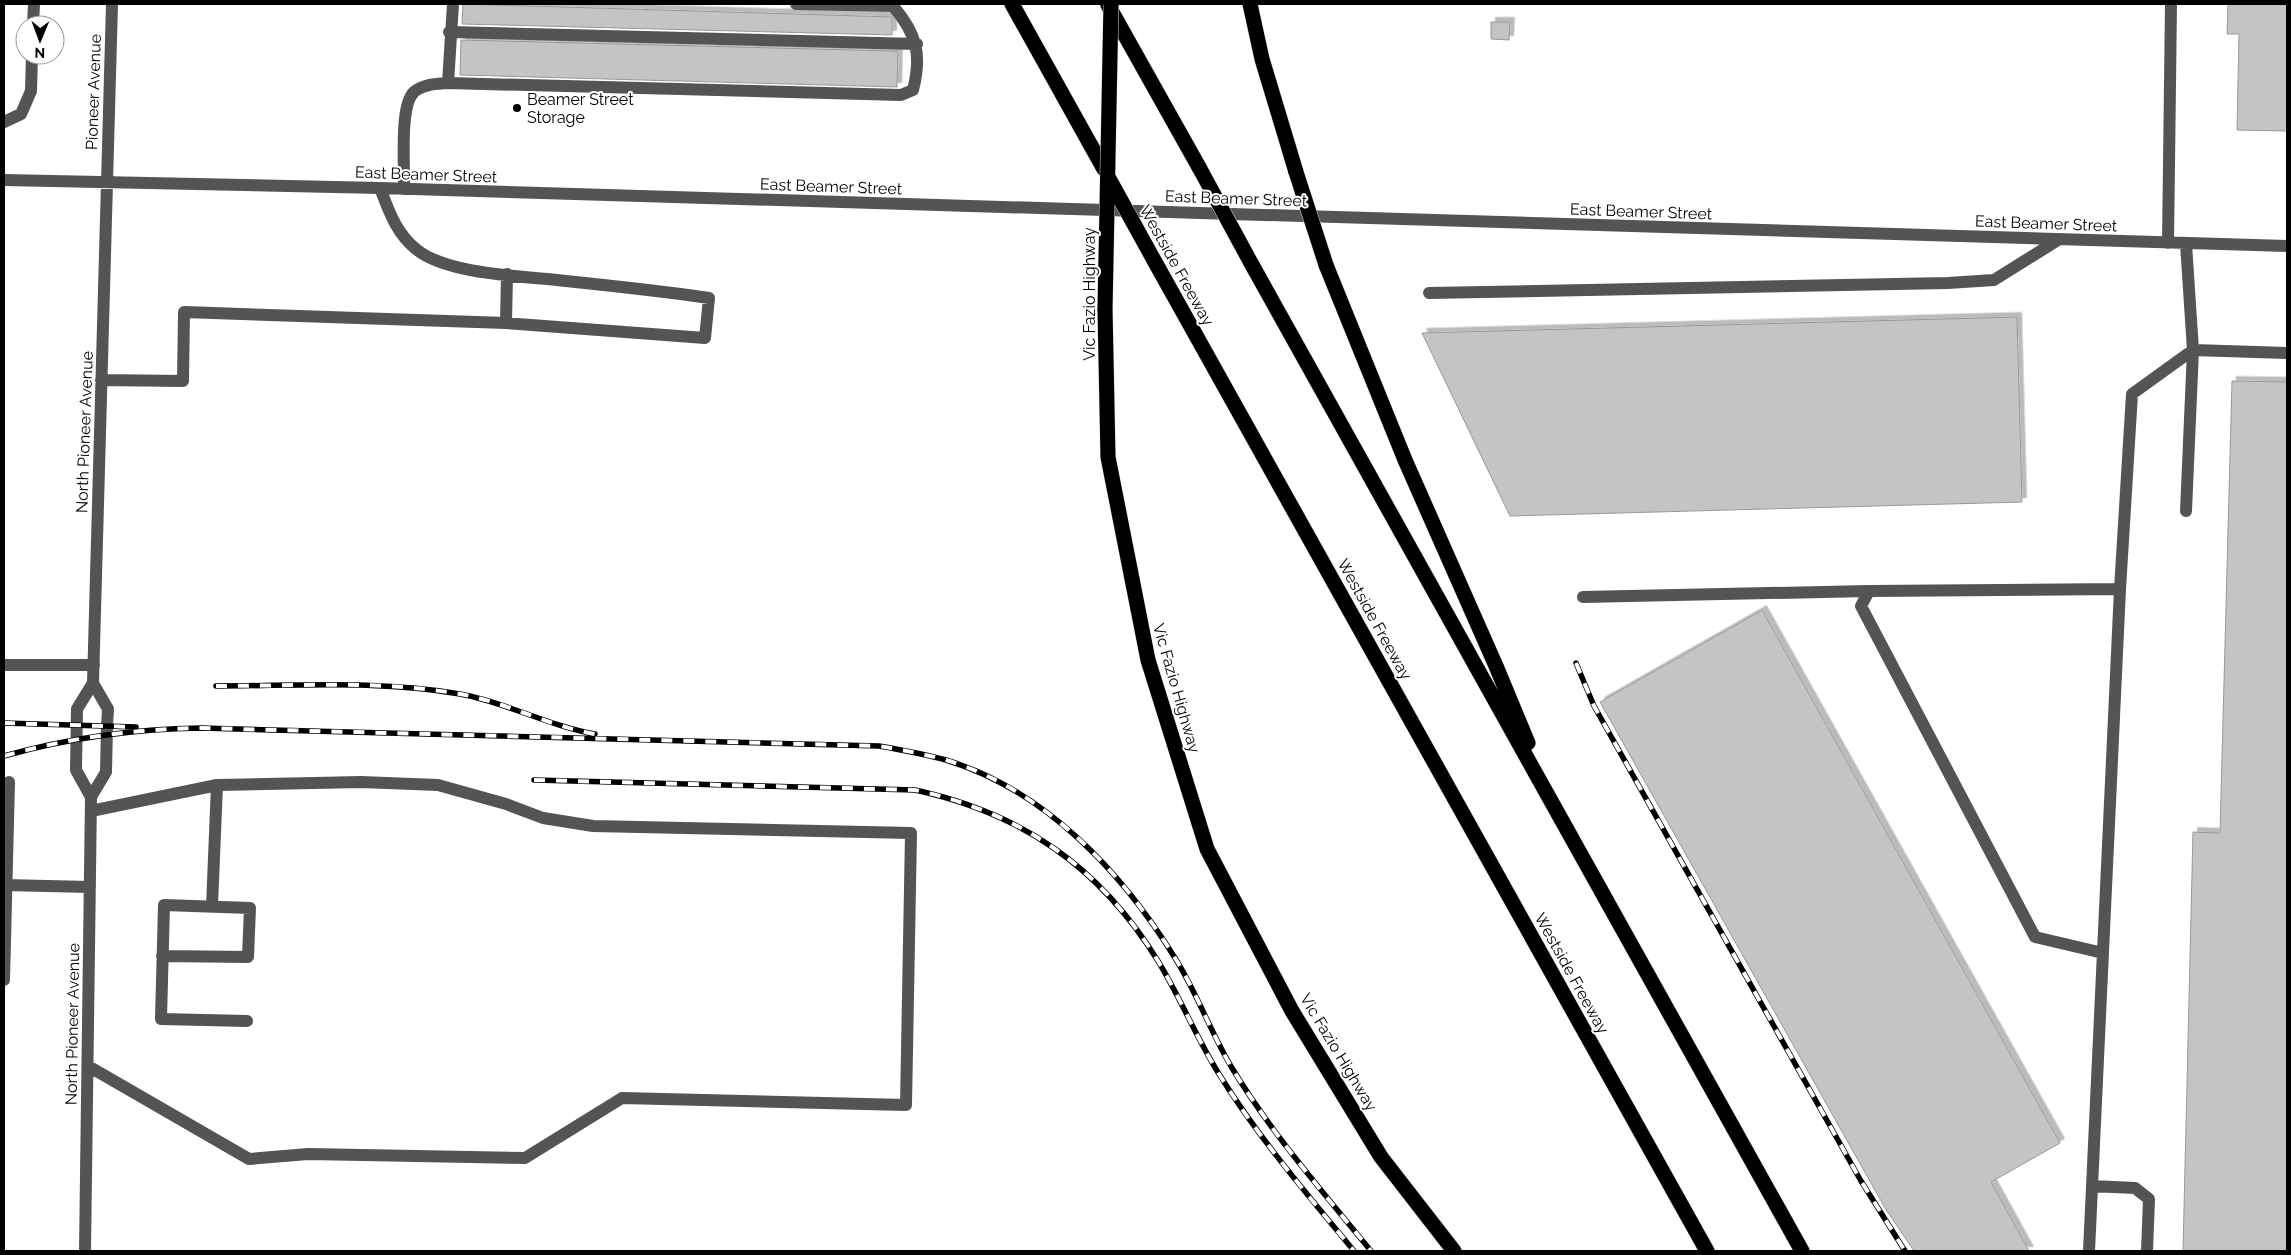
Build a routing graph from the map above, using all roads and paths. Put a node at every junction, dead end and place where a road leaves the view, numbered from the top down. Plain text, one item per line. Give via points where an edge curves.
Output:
1 (112, 4) edge
2 (453, 4) edge
3 (796, 4) edge
4 (1012, 4) edge
5 (1109, 4) edge
6 (1250, 4) edge
7 (2171, 4) edge
8 (449, 32) junction
9 (917, 44) junction
10 (32, 65) edge
11 (448, 83) junction
12 (4, 122) edge
13 (4, 180) edge
14 (107, 182) junction
15 (380, 188) junction
16 (404, 189) junction
17 (2058, 240) junction
18 (2168, 243) junction
19 (2186, 244) junction
20 (2287, 246) edge
21 (507, 274) junction
22 (1429, 293) dead end
23 (506, 323) junction
24 (2193, 350) junction
25 (2287, 353) edge
26 (101, 380) junction
27 (2186, 511) dead end
28 (2120, 589) junction
29 (1869, 591) junction
30 (1582, 597) dead end
31 (4, 665) edge
32 (94, 665) junction
33 (93, 682) junction
34 (9, 782) dead end
35 (217, 785) junction
36 (91, 797) junction
37 (1554, 806) junction
38 (91, 811) junction
39 (5, 885) edge
40 (90, 887) junction
41 (212, 906) junction
42 (2103, 953) junction
43 (162, 956) junction
44 (4, 980) edge
45 (247, 1021) dead end
46 (88, 1066) junction
47 (2092, 1186) junction
48 (85, 1251) edge
49 (1454, 1251) edge
50 (1707, 1251) edge
51 (1802, 1251) edge
52 (2089, 1251) edge
53 (2147, 1251) edge

1 - 14 street, Pioneer Avenue
2 - 8 street
3 - 9 street via 893,6
4 - 50 highway, Westside Freeway, bridge
5 - 37 highway, bridge
5 - 49 highway, Vic Fazio Highway, bridge via 1105,309 1108,457 1148,660 1207,849 1292,1011 1381,1157
6 - 37 highway, bridge via 1262,59 1326,265 1379,400
7 - 18 street
8 - 9 street
8 - 11 street
9 - 11 street via 913,90 901,95
10 - 12 street via 31,91 21,114
11 - 16 street via 427,85 414,92 406,107
13 - 14 street, East Beamer Street
14 - 15 street, East Beamer Street
14 - 26 street, North Pioneer Avenue
15 - 16 street, East Beamer Street
15 - 21 street via 398,231 417,250 444,264
16 - 17 street, East Beamer Street
17 - 18 street, East Beamer Street
17 - 22 street via 1994,280 1948,284
18 - 19 street, East Beamer Street
19 - 20 street, East Beamer Street
19 - 24 street
21 - 23 street
21 - 23 street via 709,298 705,338
23 - 26 street via 184,312 183,381
24 - 25 street
24 - 27 street
24 - 28 street via 2132,394
26 - 32 street, North Pioneer Avenue
28 - 29 street
28 - 42 street
29 - 30 street
29 - 42 street via 1861,606 2035,937
31 - 32 street
32 - 33 street, North Pioneer Avenue
33 - 36 street via 108,710 108,726 106,772
33 - 36 street, North Pioneer Avenue via 77,709 76,750 76,770
34 - 39 street
35 - 38 street
35 - 41 street
35 - 46 street via 361,782 438,785 543,818 593,826 911,832 906,1105 622,1098 525,1158 308,1154 249,1160
36 - 38 street, North Pioneer Avenue
37 - 51 highway
38 - 40 street, North Pioneer Avenue
39 - 40 street
39 - 44 street
40 - 46 street, North Pioneer Avenue
41 - 43 street via 164,905
41 - 43 street via 250,908 248,957
42 - 47 street
43 - 45 street via 161,1019
46 - 48 street, North Pioneer Avenue
47 - 52 street
47 - 53 street via 2134,1188 2149,1199

